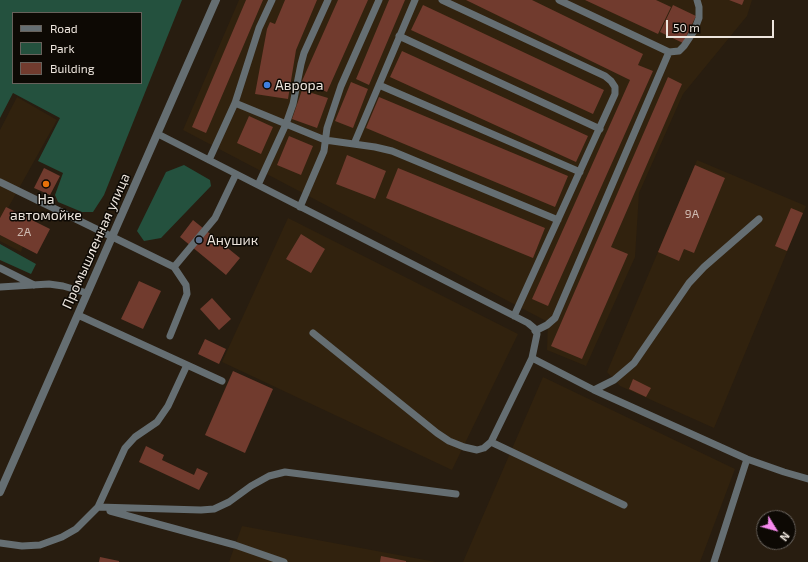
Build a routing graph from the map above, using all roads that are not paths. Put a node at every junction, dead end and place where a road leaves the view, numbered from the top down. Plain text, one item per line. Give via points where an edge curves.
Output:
1 (216, 0) edge
2 (272, 0) edge
3 (328, 0) edge
4 (379, 0) edge
5 (415, 0) edge
6 (442, 0) edge
7 (559, 0) edge
8 (697, 0) edge
9 (399, 36) junction
10 (669, 52) junction
11 (379, 86) junction
12 (235, 103) junction
13 (286, 124) junction
14 (600, 129) junction
15 (158, 134) junction
16 (325, 140) junction
17 (354, 144) junction
18 (209, 160) junction
19 (580, 172) junction
20 (236, 174) junction
21 (0, 182) edge
22 (258, 185) junction
23 (300, 207) junction
24 (759, 219) dead end
25 (558, 220) junction
26 (112, 237) junction
27 (174, 267) junction
28 (0, 268) edge
29 (35, 285) junction
30 (0, 287) edge
31 (87, 293) junction
32 (78, 315) junction
33 (514, 316) junction
34 (535, 331) junction
35 (313, 333) dead end
36 (170, 336) dead end
37 (532, 358) junction
38 (187, 365) junction
39 (222, 381) dead end
40 (594, 390) junction
41 (492, 442) junction
42 (747, 459) junction
43 (808, 479) edge
44 (0, 492) edge
45 (456, 494) dead end
46 (624, 505) dead end
47 (98, 507) junction
48 (0, 543) edge
49 (284, 562) edge
50 (714, 562) edge

1 - 15 street, Промышленная улица
2 - 12 lane via 259,28
3 - 13 lane via 304,53
4 - 16 lane via 342,86
5 - 9 lane
6 - 14 lane via 612,81 615,94
7 - 10 lane
8 - 10 lane via 699,18 694,31 684,46 678,51
9 - 11 lane
9 - 14 lane
10 - 34 lane via 554,318
11 - 17 lane
11 - 19 lane
12 - 13 lane
12 - 18 lane
13 - 16 lane
13 - 22 lane
14 - 19 lane
15 - 18 lane
15 - 26 street, Промышленная улица
16 - 17 lane
16 - 23 lane via 324,151
17 - 25 lane via 392,152
18 - 20 lane
19 - 25 lane
20 - 22 lane
20 - 27 lane via 215,218
21 - 26 lane
22 - 23 lane
23 - 33 lane
24 - 40 lane via 704,267 690,283 634,363 614,380
25 - 33 lane
26 - 27 lane
26 - 31 street, Промышленная улица
27 - 36 lane via 186,285 187,294
28 - 29 lane
29 - 30 lane
29 - 31 lane via 63,286
31 - 32 street, Промышленная улица
32 - 38 lane
32 - 44 street, Промышленная улица
33 - 34 lane via 528,323
34 - 37 lane via 537,334
35 - 41 lane via 449,441 477,450
37 - 40 lane
37 - 41 lane
38 - 39 lane
38 - 47 lane via 168,406 157,422 135,437 125,448
40 - 42 lane
41 - 46 lane
42 - 43 lane
42 - 50 lane
45 - 47 lane via 285,472 269,476 214,509
47 - 48 lane via 76,528 62,537 40,545
47 - 49 lane

